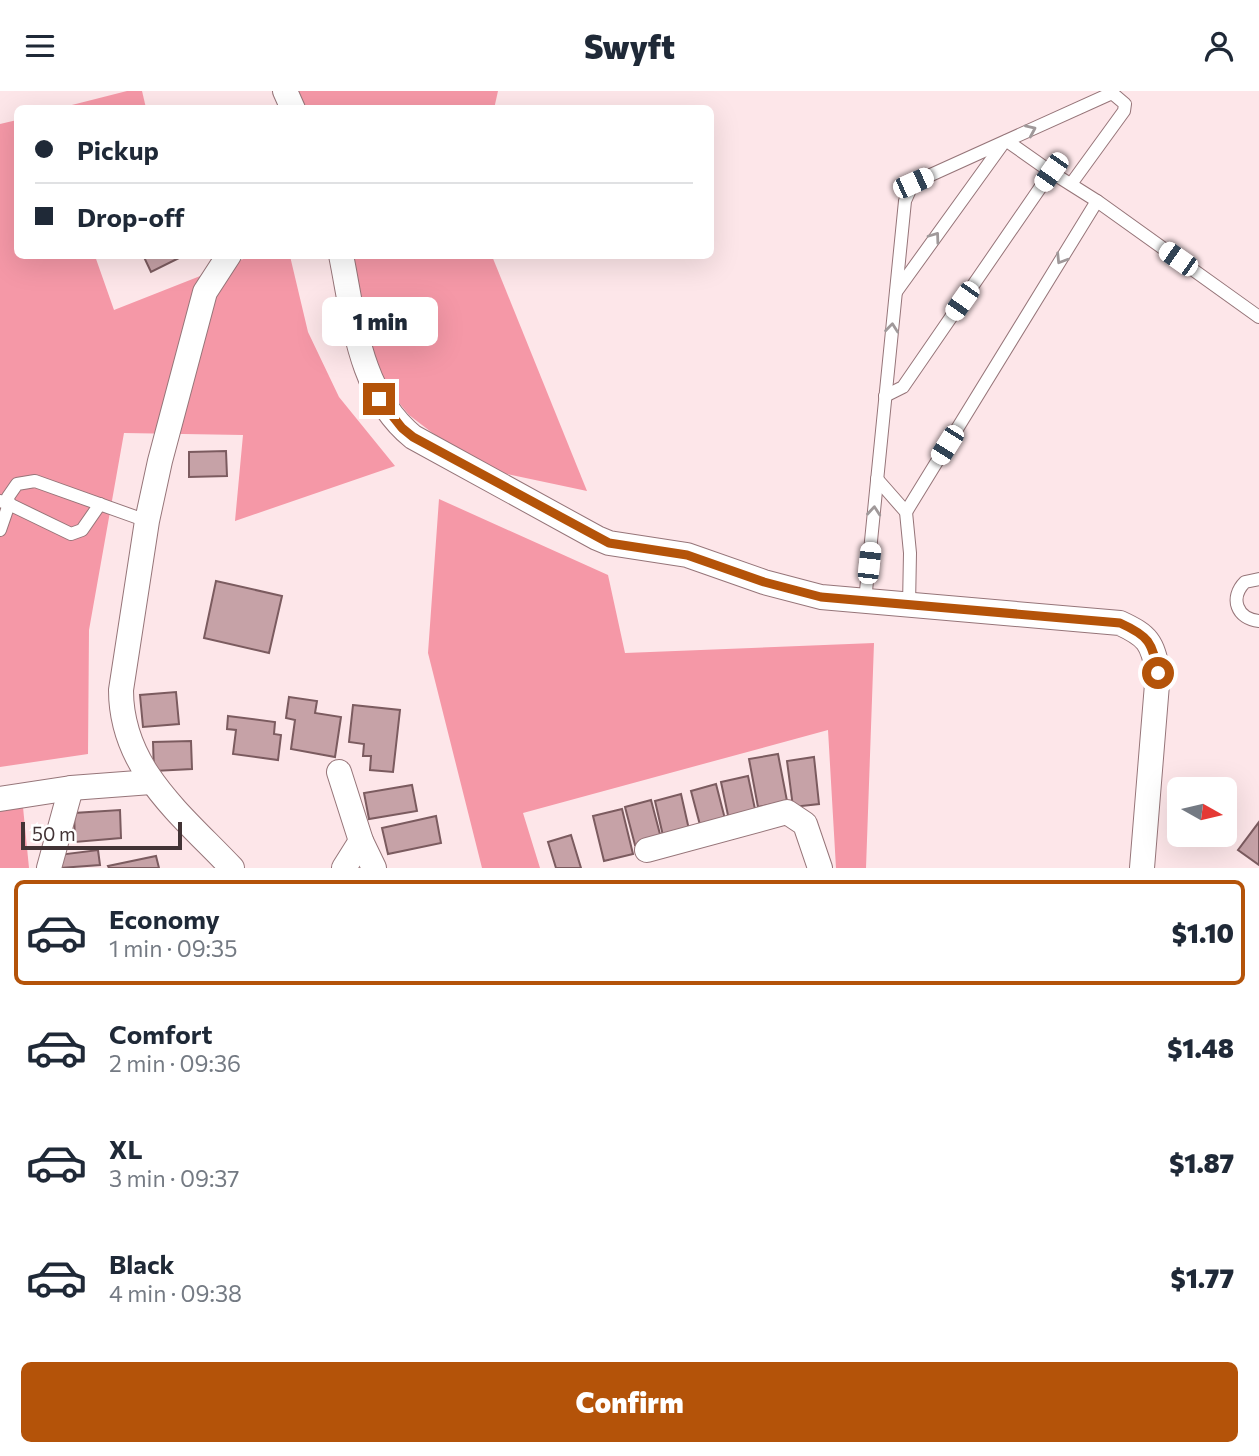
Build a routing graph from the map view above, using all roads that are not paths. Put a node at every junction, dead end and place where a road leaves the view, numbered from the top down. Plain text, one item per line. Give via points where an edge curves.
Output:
1 (1005, 141) junction
2 (1051, 172) junction
3 (1071, 184) junction
4 (1097, 201) junction
5 (226, 259) edge
6 (342, 259) edge
7 (895, 292) junction
8 (1259, 317) edge
9 (885, 395) junction
10 (877, 479) junction
11 (4, 502) edge
12 (100, 504) junction
13 (906, 512) junction
14 (147, 521) junction
15 (0, 530) edge
16 (1259, 579) edge
17 (865, 601) junction
18 (909, 605) junction
19 (1259, 621) edge
20 (339, 772) dead end
21 (151, 782) junction
22 (71, 788) junction
23 (0, 799) edge
24 (361, 841) junction
25 (647, 850) dead end
26 (49, 868) edge
27 (232, 868) edge
28 (344, 868) edge
29 (373, 868) edge
30 (820, 868) edge
31 (1143, 868) edge

1 - 2 lane
1 -> 3 lane via 1112,93 1120,98 1124,111
7 -> 1 lane
1 - 7 lane via 913,183 905,201
2 - 3 lane
2 - 9 lane via 903,387
3 - 4 lane
4 - 8 lane
4 -> 13 lane
5 - 14 street via 205,292
6 - 17 street via 361,355 379,399 413,437 609,543 687,555 821,597
9 -> 7 lane
9 - 10 lane
10 - 13 lane
17 -> 10 lane
11 - 12 lane via 17,484 35,481
11 - 12 lane via 71,534 82,530
11 - 15 lane
12 - 14 lane
13 - 18 lane
14 - 21 street via 121,713 133,750
16 - 19 lane via 1245,582 1236,600 1240,613
17 - 18 street
18 - 31 street via 1120,623 1142,633 1154,651 1158,673
20 - 24 street
21 - 22 street
21 - 27 street
22 - 23 street
22 - 26 street
24 - 28 street
24 - 29 street
25 - 30 street via 787,812 805,824

